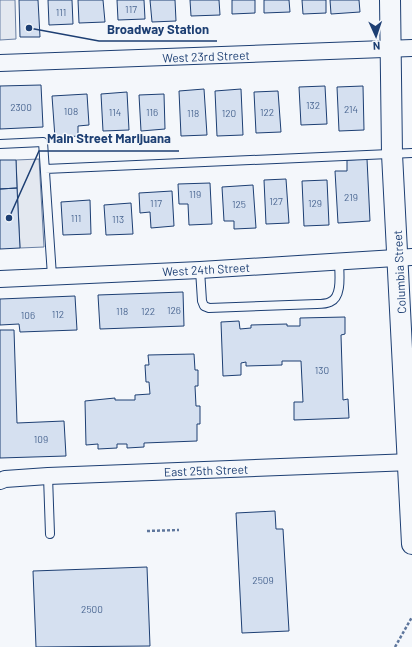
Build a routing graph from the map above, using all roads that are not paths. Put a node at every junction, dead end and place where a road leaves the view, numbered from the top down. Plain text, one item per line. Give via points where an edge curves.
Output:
1 (390, 0) edge
2 (412, 48) edge
3 (392, 49) junction
4 (0, 63) edge
5 (0, 144) edge
6 (412, 153) edge
7 (392, 154) junction
8 (45, 169) junction
9 (405, 257) edge
10 (339, 261) junction
11 (200, 270) junction
12 (52, 276) junction
13 (0, 279) edge
14 (408, 363) edge
15 (410, 462) edge
16 (48, 476) junction
17 (2, 479) edge
18 (50, 534) dead end
19 (412, 544) edge

1 - 3 street, Columbia Street
2 - 3 street, West 23rd Street
3 - 4 street, West 23rd Street
3 - 7 street, Columbia Street
5 - 8 lane via 43,142
6 - 7 lane
7 - 8 lane
7 - 9 street, Columbia Street
8 - 12 lane
9 - 10 street, West 24th Street
9 - 14 street, Columbia Street
10 - 11 street, West 24th Street
10 - 11 lane via 339,280 335,298 330,302 317,304 209,308 204,306 202,301
11 - 12 street, West 24th Street
12 - 13 street, West 24th Street
14 - 15 street, Columbia Street
15 - 16 street, East 25th Street
15 - 19 street, Columbia Street
16 - 17 street, East 25th Street
16 - 18 lane

